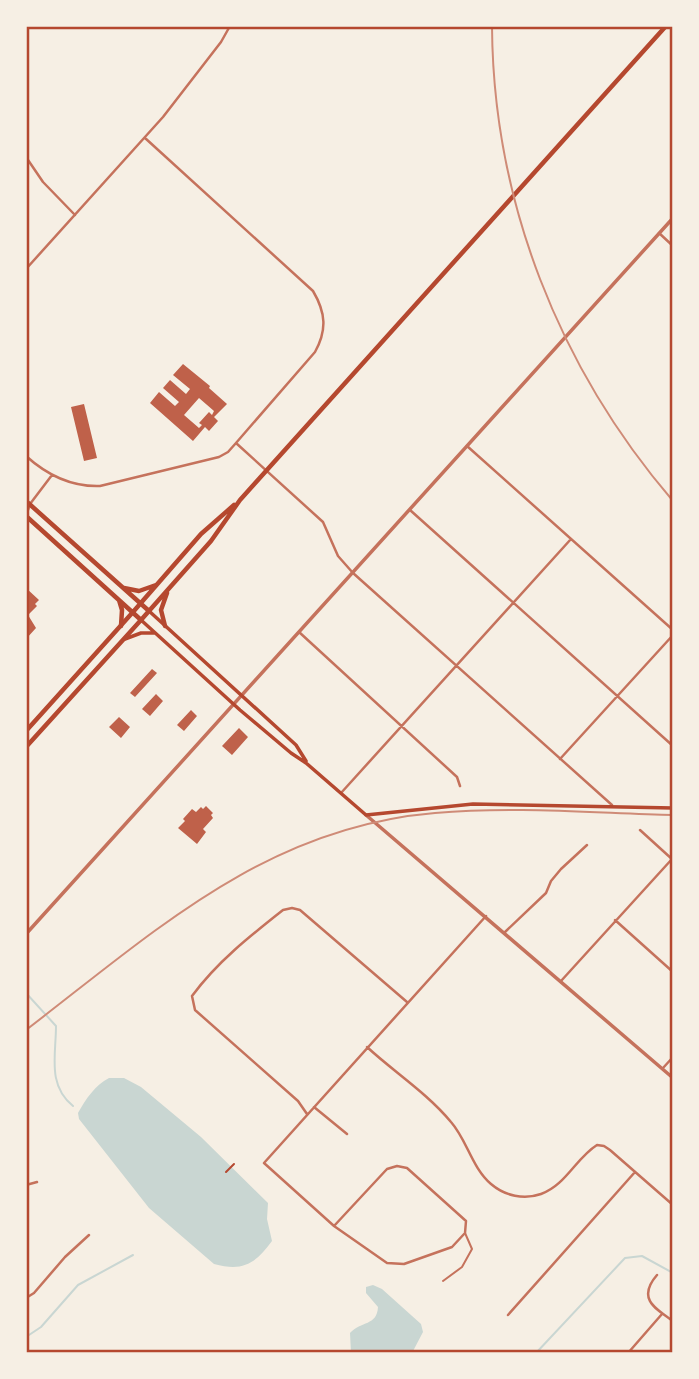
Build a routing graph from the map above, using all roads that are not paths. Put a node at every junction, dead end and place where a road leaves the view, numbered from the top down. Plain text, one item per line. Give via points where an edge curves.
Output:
1 (230, 26) edge
2 (666, 26) edge
3 (145, 138) junction
4 (26, 157) edge
5 (75, 215) junction
6 (673, 218) edge
7 (659, 233) junction
8 (673, 246) edge
9 (26, 269) edge
10 (236, 443) junction
11 (467, 446) junction
12 (26, 456) edge
13 (267, 471) junction
14 (52, 475) junction
15 (240, 500) junction
16 (28, 502) edge
17 (410, 510) junction
18 (26, 516) edge
19 (571, 538) junction
20 (353, 573) junction
21 (157, 585) junction
22 (122, 587) junction
23 (169, 589) junction
24 (119, 599) junction
25 (513, 603) junction
26 (140, 604) junction
27 (149, 611) junction
28 (133, 612) junction
29 (141, 620) junction
30 (121, 626) junction
31 (165, 626) junction
32 (673, 630) edge
33 (299, 632) junction
34 (157, 634) junction
35 (673, 635) edge
36 (123, 640) junction
37 (456, 665) junction
38 (241, 696) junction
39 (618, 697) junction
40 (233, 704) junction
41 (402, 725) junction
42 (26, 731) edge
43 (673, 746) edge
44 (26, 747) edge
45 (561, 759) junction
46 (306, 763) junction
47 (460, 786) dead end
48 (341, 793) junction
49 (614, 807) junction
50 (673, 808) edge
51 (366, 815) junction
52 (640, 830) dead end
53 (587, 845) dead end
54 (672, 860) edge
55 (486, 916) junction
56 (615, 920) junction
57 (505, 932) junction
58 (26, 934) edge
59 (673, 972) edge
60 (561, 981) junction
61 (407, 1002) junction
62 (367, 1047) junction
63 (673, 1057) edge
64 (662, 1069) junction
65 (673, 1078) edge
66 (314, 1107) junction
67 (307, 1114) junction
68 (347, 1134) dead end
69 (635, 1172) junction
70 (37, 1182) dead end
71 (26, 1185) edge
72 (673, 1205) edge
73 (334, 1226) junction
74 (465, 1233) junction
75 (89, 1236) dead end
76 (657, 1275) dead end
77 (443, 1281) dead end
78 (26, 1298) edge
79 (662, 1314) junction
80 (508, 1315) dead end
81 (673, 1321) edge
82 (628, 1353) edge

1 - 3 street
2 - 13 main road
3 - 5 street
3 - 10 street via 313,291 323,312 323,333 315,352
4 - 5 street
5 - 9 street
6 - 7 street
7 - 8 street
7 - 11 street
10 - 13 street
10 - 14 street via 219,457 89,486
11 - 17 street
11 - 19 street
12 - 14 street
13 - 15 main road
13 - 20 street via 323,522 338,556
14 - 16 street
15 - 21 main road via 201,534
15 - 23 main road
16 - 18 street
16 - 22 main road
17 - 20 street
17 - 25 street
18 - 24 main road
19 - 25 street
19 - 32 street
20 - 33 street
20 - 37 street
21 - 22 main road via 139,591
21 - 26 main road
22 - 26 main road
23 - 27 main road
23 - 31 main road via 161,610
24 - 28 main road
24 - 30 main road
25 - 37 street
25 - 39 street
26 - 27 main road
26 - 28 main road
27 - 29 main road
27 - 31 main road
28 - 29 main road
28 - 30 main road
29 - 34 main road
29 - 36 main road
30 - 42 main road
31 - 38 main road
33 - 38 street
33 - 41 street
34 - 36 main road via 141,633
34 - 40 main road
35 - 39 street
36 - 44 main road
37 - 41 street
37 - 45 street
38 - 40 street
38 - 46 main road via 296,745
39 - 43 street
39 - 45 street
40 - 46 main road
40 - 58 street
41 - 47 street via 457,777
41 - 48 street
45 - 49 street
46 - 48 main road
48 - 51 main road
49 - 50 main road
49 - 51 main road via 472,804
51 - 55 street
52 - 54 street
53 - 57 street
54 - 56 street
55 - 57 street
55 - 61 street
56 - 59 street
56 - 60 street
57 - 60 street
60 - 64 street
61 - 62 street
61 - 67 street via 300,910 288,909 237,947 199,988 192,996 195,1010
62 - 66 street
62 - 69 street via 442,1112 484,1177 507,1194 532,1196 553,1188 597,1145
63 - 64 street
64 - 65 street
66 - 67 street
66 - 68 street
67 - 73 street via 264,1163
69 - 72 street
69 - 80 street
70 - 71 street
73 - 74 street via 387,1263 404,1264 452,1247
73 - 74 street via 387,1169 397,1166 407,1168 466,1221
74 - 77 lane via 472,1249 462,1267
75 - 78 street
76 - 79 street via 648,1294 652,1306
79 - 81 street
79 - 82 street

